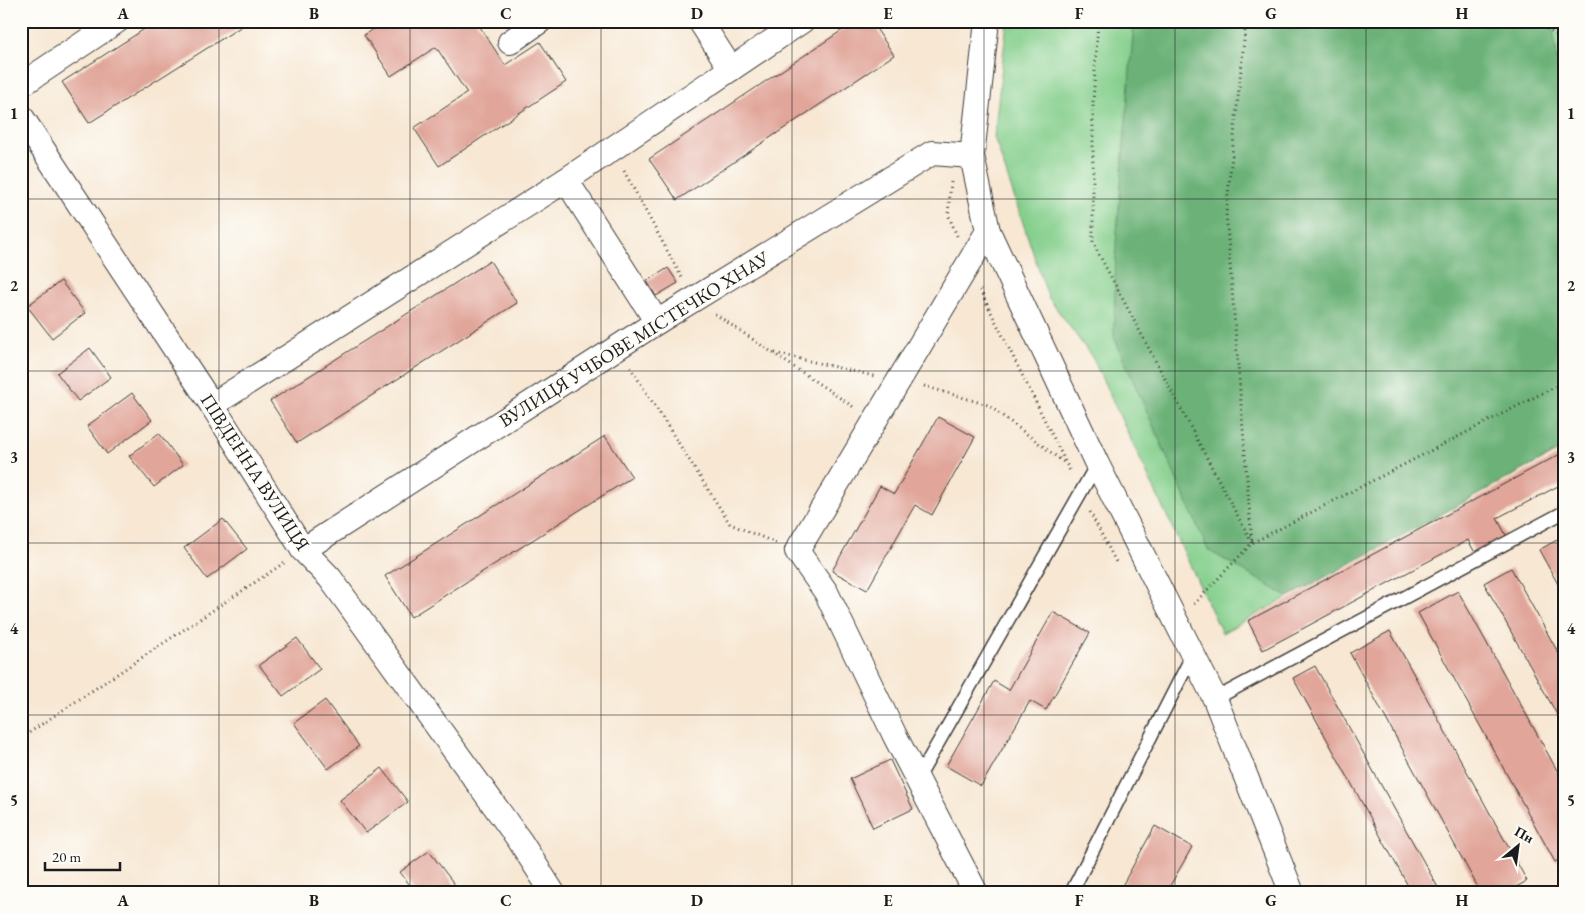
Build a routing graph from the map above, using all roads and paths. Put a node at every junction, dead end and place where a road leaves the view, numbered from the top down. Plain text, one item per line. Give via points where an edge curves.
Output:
1 (117, 21) edge
2 (540, 21) edge
3 (700, 21) edge
4 (802, 21) edge
5 (987, 21) edge
6 (1098, 21) edge
7 (1246, 21) edge
8 (1534, 21) edge
9 (1564, 39) edge
10 (510, 42) dead end
11 (731, 69) junction
12 (21, 85) edge
13 (21, 116) edge
14 (612, 149) junction
15 (972, 156) junction
16 (566, 180) junction
17 (988, 230) junction
18 (694, 300) junction
19 (657, 322) junction
20 (617, 348) junction
21 (772, 352) junction
22 (898, 381) junction
23 (1564, 382) edge
24 (212, 406) junction
25 (875, 421) junction
26 (1067, 464) dead end
27 (1097, 464) junction
28 (1564, 512) edge
29 (1252, 543) junction
30 (304, 550) junction
31 (797, 551) junction
32 (1177, 622) junction
33 (1193, 654) junction
34 (1216, 698) junction
35 (21, 738) edge
36 (917, 780) junction
37 (553, 893) edge
38 (976, 893) edge
39 (1071, 893) edge
40 (1292, 893) edge

1 - 12 street
2 - 10 street
3 - 11 street
4 - 11 street
5 - 15 street
6 - 29 path via 1093,243
7 - 29 path via 1226,212
8 - 9 path
11 - 14 street
13 - 24 street, ПІВДЕННА ВУЛИЦЯ
14 - 16 street
14 - 18 path
15 - 17 street
15 - 18 street, ВУЛИЦЯ УЧБОВЕ МІСТЕЧКО ХНАУ via 932,153
16 - 19 street
16 - 24 street
17 - 22 street
17 - 27 street
18 - 19 street, ВУЛИЦЯ УЧБОВЕ МІСТЕЧКО ХНАУ
18 - 21 path
19 - 20 street, ВУЛИЦЯ УЧБОВЕ МІСТЕЧКО ХНАУ
20 - 30 street, ВУЛИЦЯ УЧБОВЕ МІСТЕЧКО ХНАУ
20 - 31 path via 730,524
21 - 22 path
21 - 25 path
22 - 25 street
22 - 26 path via 944,390 988,405
23 - 29 path
24 - 30 street, ПІВДЕННА ВУЛИЦЯ
25 - 31 street
27 - 32 street
27 - 36 lane
28 - 34 lane
29 - 32 path
30 - 35 path
30 - 37 street, ПІВДЕННА ВУЛИЦЯ via 341,594 520,841
31 - 36 street via 826,592
32 - 33 street
33 - 34 street
33 - 39 lane
34 - 40 street
36 - 38 street

